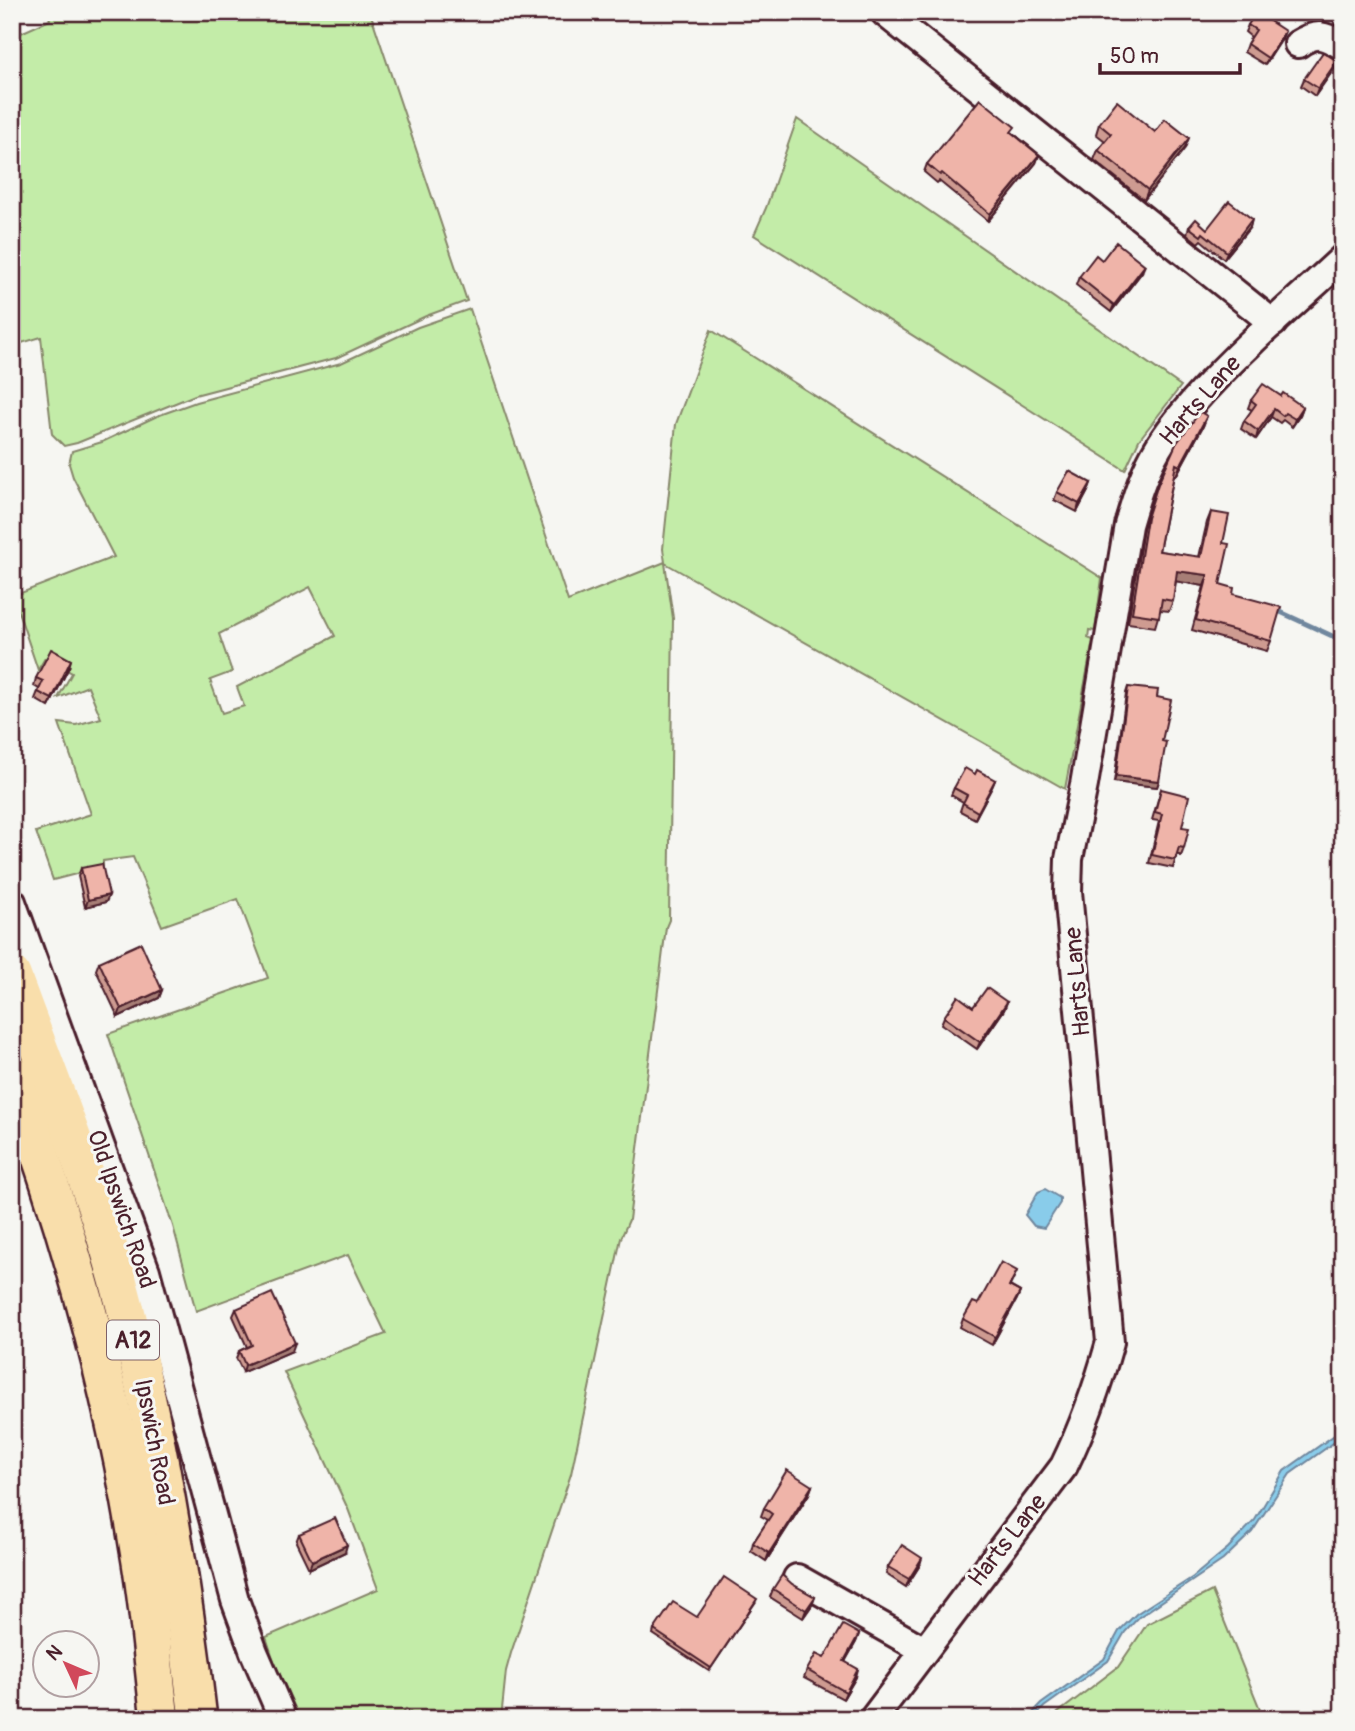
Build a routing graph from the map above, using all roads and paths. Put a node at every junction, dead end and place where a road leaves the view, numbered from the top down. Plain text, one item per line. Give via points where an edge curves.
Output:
1 (886, 13) edge
2 (1298, 44) dead end
3 (1343, 46) edge
4 (1343, 258) edge
5 (1273, 323) junction
6 (12, 902) edge
7 (12, 975) edge
8 (12, 1074) edge
9 (144, 1385) junction
10 (797, 1578) dead end
11 (924, 1650) junction
12 (160, 1719) edge
13 (198, 1719) edge
14 (223, 1719) edge
15 (283, 1719) edge
16 (873, 1719) edge

1 - 5 street
2 - 3 street via 1318,34
4 - 5 street, Harts Lane
5 - 11 street, Harts Lane via 1170,428 1138,491 1128,525 1069,859 1068,892 1110,1342 1083,1428 1064,1466
6 - 15 street, Old Ipswich Road via 146,1271 235,1600
7 - 9 highway, Ipswich Road / A12 via 88,1184
8 - 12 highway, Ipswich Road / A12 via 102,1362 140,1552
9 - 13 highway, Ipswich Road / A12 via 187,1619
9 - 14 highway, A12 via 168,1430 182,1488
10 - 11 street
11 - 16 street, Harts Lane

